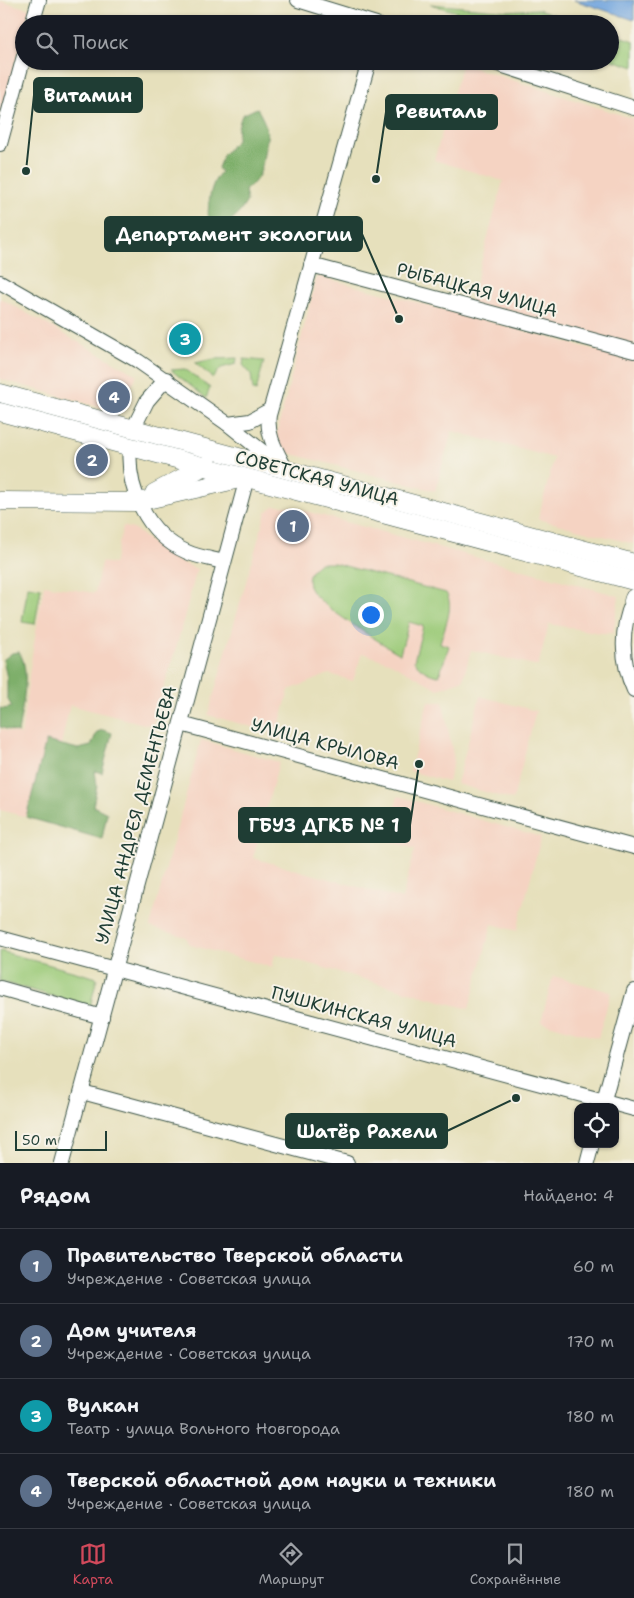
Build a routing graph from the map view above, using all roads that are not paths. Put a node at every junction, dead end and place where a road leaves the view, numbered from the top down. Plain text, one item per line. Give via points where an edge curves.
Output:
1 (39, 0) edge
2 (298, 0) edge
3 (35, 15) edge
4 (347, 15) edge
5 (20, 70) edge
6 (366, 70) edge
7 (516, 70) edge
8 (634, 108) edge
9 (0, 144) edge
10 (311, 265) junction
11 (0, 282) edge
12 (634, 351) edge
13 (166, 379) junction
14 (0, 393) edge
15 (270, 410) junction
16 (0, 412) edge
17 (228, 424) junction
18 (133, 429) junction
19 (130, 446) junction
20 (235, 456) junction
21 (202, 466) junction
22 (286, 470) junction
23 (247, 478) junction
24 (0, 501) edge
25 (138, 502) junction
26 (224, 562) junction
27 (634, 563) edge
28 (634, 582) edge
29 (633, 600) edge
30 (634, 690) edge
31 (181, 724) junction
32 (634, 847) edge
33 (0, 938) edge
34 (115, 969) junction
35 (0, 988) edge
36 (634, 991) edge
37 (102, 1016) junction
38 (82, 1092) junction
39 (599, 1103) edge
40 (603, 1103) edge
41 (619, 1107) edge
42 (634, 1109) edge
43 (591, 1148) edge
44 (62, 1163) edge
45 (347, 1163) edge
46 (587, 1163) edge

1 - 3 street
2 - 4 street
5 - 9 street
6 - 10 street
7 - 8 street
10 - 12 street, РЫБАЦКАЯ УЛИЦА
10 - 15 street
11 - 13 street
13 - 17 street
13 - 18 street via 147,401
14 - 18 main road, СОВЕТСКАЯ УЛИЦА
15 - 17 street via 250,421
15 - 22 street via 269,433
16 - 19 main road, СОВЕТСКАЯ УЛИЦА
17 - 22 street
18 - 20 main road, СОВЕТСКАЯ УЛИЦА
19 - 21 main road, СОВЕТСКАЯ УЛИЦА
19 - 25 street via 130,473
20 - 21 main road
20 - 22 main road, СОВЕТСКАЯ УЛИЦА
21 - 23 main road, СОВЕТСКАЯ УЛИЦА
21 - 25 main road
22 - 27 main road, СОВЕТСКАЯ УЛИЦА
23 - 25 main road
23 - 26 street, УЛИЦА АНДРЕЯ ДЕМЕНТЬЕВА
23 - 28 main road, СОВЕТСКАЯ УЛИЦА
24 - 25 main road
25 - 26 street via 158,530 175,545
26 - 31 street, УЛИЦА АНДРЕЯ ДЕМЕНТЬЕВА
29 - 30 street via 624,648
31 - 32 street, УЛИЦА КРЫЛОВА
31 - 34 street, УЛИЦА АНДРЕЯ ДЕМЕНТЬЕВА
33 - 34 street, ПУШКИНСКАЯ УЛИЦА
34 - 37 street, УЛИЦА АНДРЕЯ ДЕМЕНТЬЕВА
34 - 39 street, ПУШКИНСКАЯ УЛИЦА
35 - 37 street
36 - 40 street
37 - 38 street, УЛИЦА АНДРЕЯ ДЕМЕНТЬЕВА
38 - 44 street, УЛИЦА АНДРЕЯ ДЕМЕНТЬЕВА
38 - 45 street
41 - 42 street, ПУШКИНСКАЯ УЛИЦА
43 - 46 street

